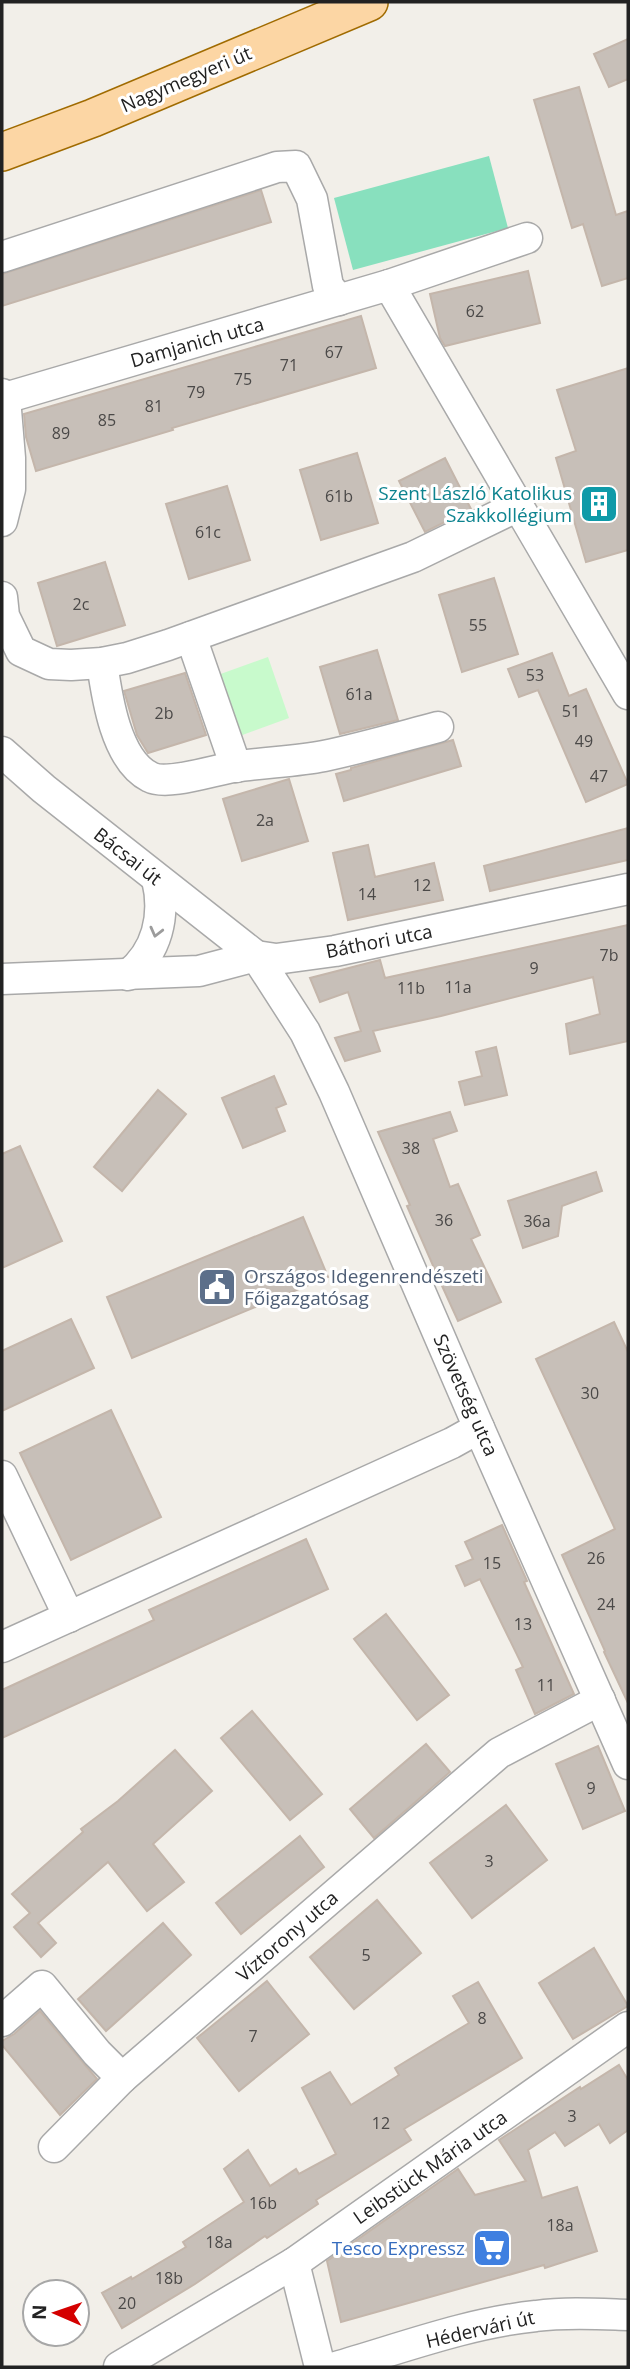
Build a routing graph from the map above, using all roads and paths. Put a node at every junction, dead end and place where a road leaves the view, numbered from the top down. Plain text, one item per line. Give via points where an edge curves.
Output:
1 (369, 2) edge
2 (2, 152) edge
3 (527, 239) dead end
4 (2, 257) edge
5 (389, 285) junction
6 (339, 300) junction
7 (4, 396) edge
8 (518, 506) junction
9 (2, 521) edge
10 (2, 597) edge
11 (191, 636) junction
12 (102, 663) junction
13 (628, 694) edge
14 (438, 727) dead end
15 (2, 752) edge
16 (236, 767) junction
17 (157, 879) junction
18 (628, 889) edge
19 (256, 956) junction
20 (128, 975) junction
21 (2, 979) edge
22 (479, 1428) junction
23 (2, 1476) edge
24 (69, 1616) junction
25 (2, 1647) edge
26 (600, 1700) junction
27 (628, 1764) edge
28 (2, 2021) edge
29 (628, 2027) edge
30 (122, 2078) junction
31 (54, 2147) dead end
32 (294, 2263) junction
33 (628, 2315) edge
34 (119, 2367) edge
35 (320, 2367) edge
36 (336, 2367) edge

1 - 2 main road, Nagymegyeri út
3 - 5 street, Damjanich utca
4 - 6 street via 277,167 296,166 312,199 328,286
5 - 6 street, Damjanich utca
5 - 8 street
6 - 7 street, Damjanich utca
7 - 9 street via 10,489
8 - 11 street via 413,556
8 - 13 street
10 - 12 street via 4,616 21,651 49,664
11 - 12 street
11 - 16 street
12 - 16 street via 123,751 134,765 151,778 166,780
14 - 16 street via 323,757
15 - 17 street, Bácsai út
17 - 19 street, Bácsai út
17 -> 20 street via 160,906 155,939 141,964
18 - 19 street, Báthori utca via 335,951 276,959
19 - 20 street, Báthori utca via 199,971
19 - 22 street, Szövetség utca via 305,1032 334,1092
20 - 21 street, Báthori utca
22 - 24 street
22 - 26 street, Szövetség utca
23 - 24 street
24 - 25 street
26 - 27 street, Szövetség utca
26 - 30 street, Víztorony utca via 499,1753
28 - 30 street via 42,1986
29 - 32 street, Leibstück Mária utca
30 - 31 street, Víztorony utca
32 - 34 street, Leibstück Mária utca
32 - 35 street
33 - 36 street, Hédervári út via 536,2315 472,2327

